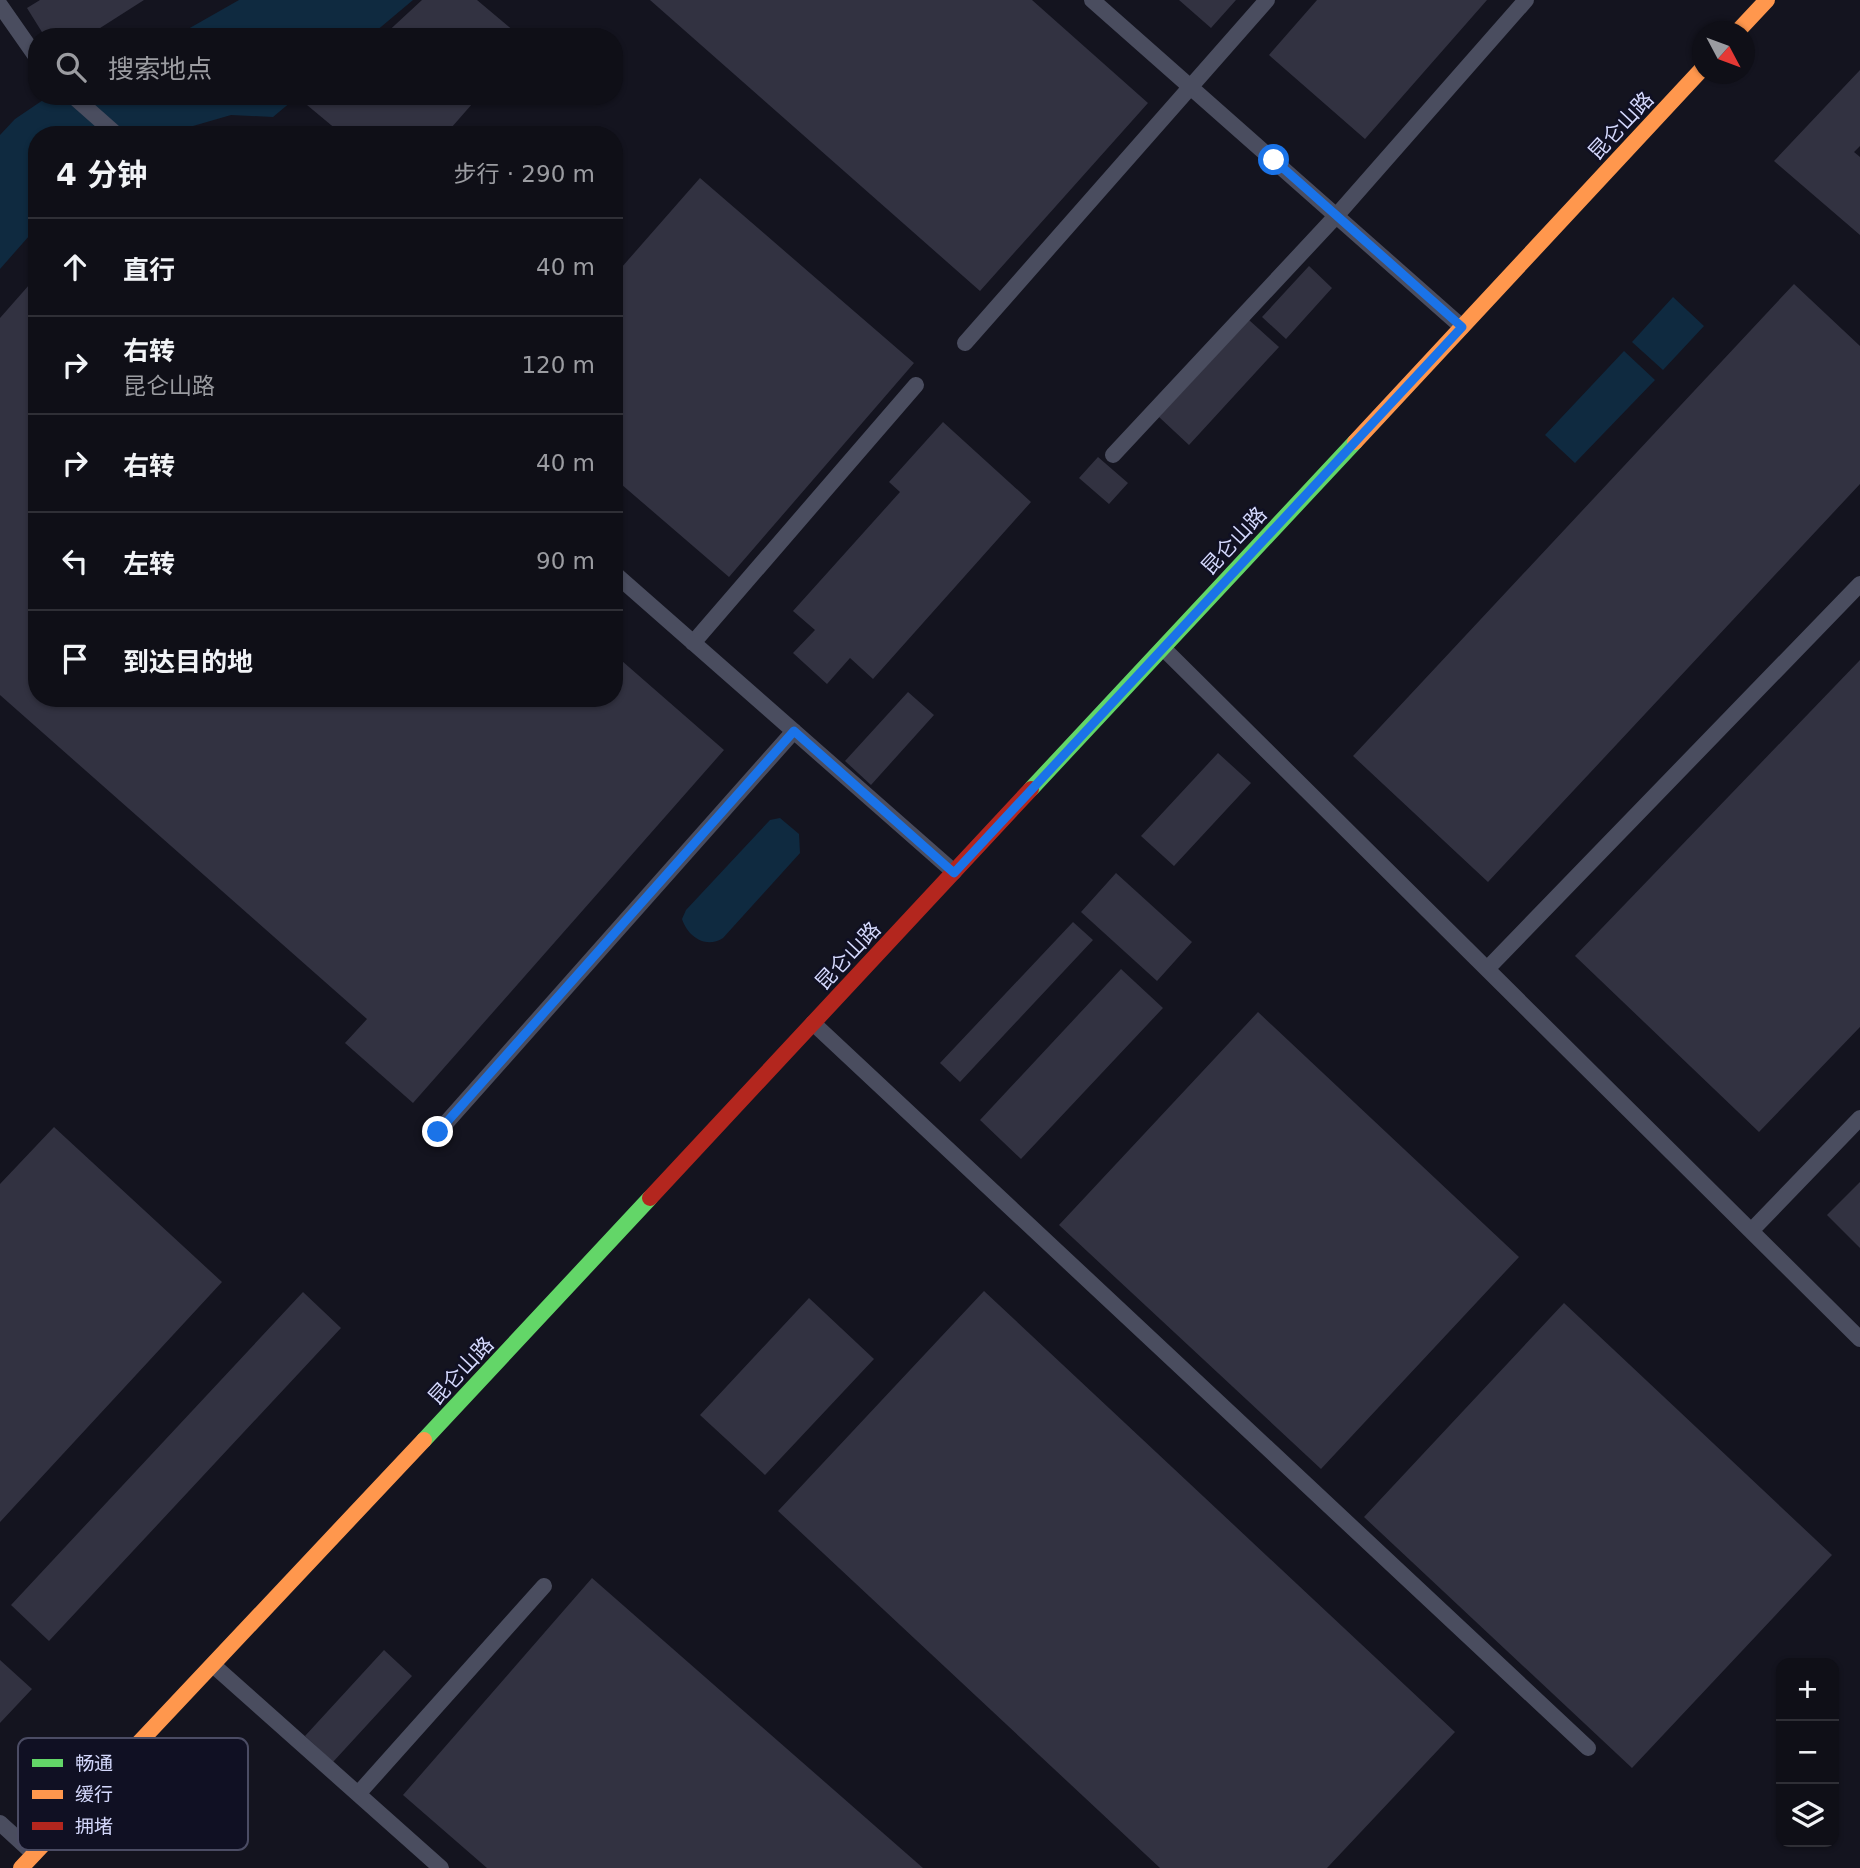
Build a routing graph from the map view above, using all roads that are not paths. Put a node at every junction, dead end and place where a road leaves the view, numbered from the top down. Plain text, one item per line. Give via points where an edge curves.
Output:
1 (1092, 0) edge
2 (1268, 0) edge
3 (1526, 0) edge
4 (1767, 0) edge
5 (0, 5) edge
6 (1747, 21) edge
7 (28, 45) edge
8 (1692, 81) edge
9 (1191, 87) junction
10 (83, 105) edge
11 (107, 126) edge
12 (1337, 215) junction
13 (1462, 327) junction
14 (965, 344) dead end
15 (916, 385) dead end
16 (1113, 455) dead end
17 (623, 581) edge
18 (1860, 583) edge
19 (693, 643) junction
20 (1163, 648) junction
21 (794, 731) junction
22 (954, 873) junction
23 (1488, 970) junction
24 (813, 1023) junction
25 (1860, 1118) edge
26 (438, 1132) dead end
27 (1751, 1231) junction
28 (1860, 1339) edge
29 (544, 1586) dead end
30 (212, 1665) junction
31 (143, 1738) edge
32 (1588, 1748) dead end
33 (358, 1794) junction
34 (0, 1823) edge
35 (18, 1839) edge
36 (30, 1850) edge
37 (38, 1850) edge
38 (34, 1854) junction
39 (20, 1868) edge
40 (441, 1868) edge

1 - 9 lane
2 - 9 lane
3 - 12 lane
4 - 6 street
5 - 7 lane
8 - 13 street, 昆仑山路
9 - 12 lane
9 - 14 lane
10 - 11 lane
12 - 13 lane
12 - 16 lane
13 - 20 street, 昆仑山路
15 - 19 lane
17 - 19 lane
18 - 23 lane
19 - 21 lane
20 - 22 street, 昆仑山路
20 - 23 lane
21 - 22 lane
21 - 26 lane
22 - 24 street, 昆仑山路
23 - 27 lane
24 - 30 street, 昆仑山路
24 - 32 lane
25 - 27 lane
27 - 28 lane
29 - 33 lane
30 - 31 street, 昆仑山路
30 - 33 lane
33 - 40 lane
34 - 35 lane
36 - 38 lane
37 - 38 street, 昆仑山路
38 - 39 street, 昆仑山路

